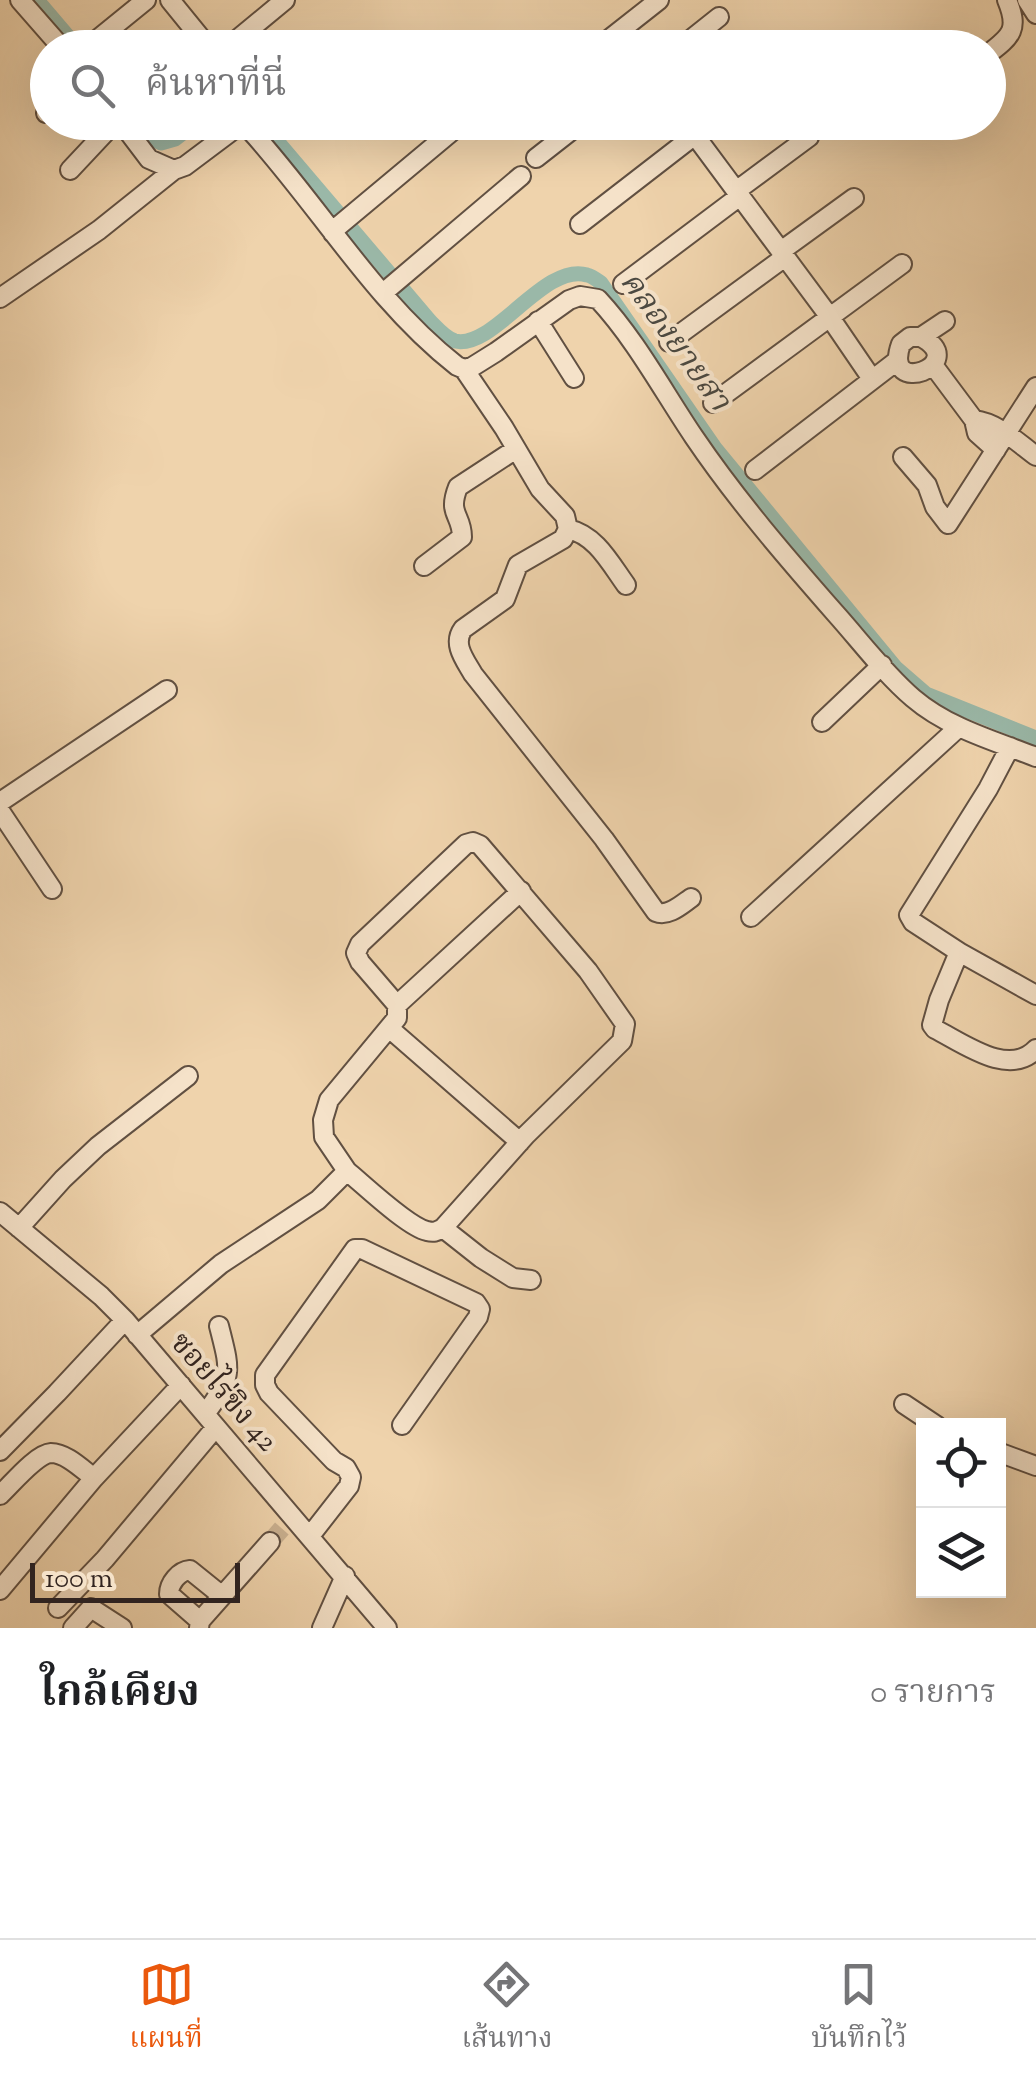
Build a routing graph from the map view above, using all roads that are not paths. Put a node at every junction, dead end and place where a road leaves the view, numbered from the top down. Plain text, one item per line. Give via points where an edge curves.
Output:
1 (20, 0) edge
2 (146, 0) edge
3 (170, 0) edge
4 (285, 0) edge
5 (659, 0) edge
6 (1007, 0) edge
7 (1027, 0) edge
8 (1036, 14) edge
9 (719, 18) dead end
10 (46, 30) edge
11 (109, 30) edge
12 (194, 30) edge
13 (249, 30) edge
14 (621, 30) edge
15 (703, 30) edge
16 (1006, 41) edge
17 (100, 140) edge
18 (134, 140) edge
19 (220, 140) edge
20 (259, 140) edge
21 (441, 140) edge
22 (559, 140) edge
23 (680, 140) edge
24 (702, 140) edge
25 (805, 140) edge
26 (536, 158) dead end
27 (70, 170) dead end
28 (174, 170) junction
29 (521, 176) dead end
30 (738, 194) junction
31 (854, 198) dead end
32 (580, 224) dead end
33 (334, 231) junction
34 (783, 254) junction
35 (902, 264) dead end
36 (623, 284) dead end
37 (391, 285) junction
38 (0, 298) edge
39 (830, 316) junction
40 (538, 321) junction
41 (945, 321) dead end
42 (921, 337) junction
43 (669, 342) dead end
44 (898, 360) junction
45 (933, 366) junction
46 (464, 368) junction
47 (574, 378) dead end
48 (872, 379) junction
49 (1036, 388) edge
50 (713, 403) dead end
51 (974, 420) junction
52 (1006, 433) junction
53 (516, 449) junction
54 (996, 450) junction
55 (1036, 456) edge
56 (904, 457) dead end
57 (754, 470) dead end
58 (568, 529) junction
59 (424, 566) dead end
60 (626, 586) dead end
61 (882, 665) junction
62 (167, 690) dead end
63 (822, 722) dead end
64 (959, 727) junction
65 (1010, 747) junction
66 (1036, 758) edge
67 (0, 802) edge
68 (0, 812) edge
69 (52, 889) dead end
70 (521, 890) junction
71 (692, 898) dead end
72 (751, 917) dead end
73 (960, 952) junction
74 (1036, 996) edge
75 (398, 1005) junction
76 (390, 1028) junction
77 (1036, 1049) edge
78 (188, 1076) dead end
79 (520, 1142) junction
80 (347, 1172) junction
81 (0, 1212) edge
82 (19, 1228) junction
83 (443, 1228) junction
84 (531, 1280) dead end
85 (125, 1320) junction
86 (219, 1326) dead end
87 (138, 1335) junction
88 (180, 1384) junction
89 (904, 1404) dead end
90 (925, 1418) edge
91 (210, 1420) junction
92 (402, 1424) dead end
93 (0, 1451) edge
94 (1006, 1455) edge
95 (1036, 1466) edge
96 (94, 1478) junction
97 (0, 1496) edge
98 (310, 1536) junction
99 (270, 1542) tunnel mouth
100 (345, 1576) junction
101 (0, 1590) edge
102 (221, 1596) junction
103 (58, 1608) dead end
104 (200, 1624) edge
105 (73, 1628) edge
106 (122, 1628) edge
107 (322, 1628) edge
108 (386, 1628) edge

1 - 10 street
2 - 11 street
3 - 12 street
4 - 13 street
5 - 14 street
6 - 16 street via 1014,15
7 - 8 street
9 - 15 street
17 - 27 street
18 - 28 street via 149,158
19 - 28 street
20 - 33 street
21 - 33 street
22 - 26 street
23 - 32 street
24 - 30 street
25 - 30 street
28 - 38 street
29 - 37 street
30 - 34 street
30 - 36 street
31 - 34 street
33 - 37 street
34 - 39 street
34 - 43 street
35 - 39 street
37 - 46 street via 442,355
39 - 48 street
39 - 50 street
40 - 46 street
40 - 47 street
40 - 61 street via 580,296 598,300 722,478
41 - 42 street
42 - 44 street via 904,340
42 - 45 street via 934,348
44 - 45 street via 911,374
44 - 48 street
45 - 51 street
46 - 53 street
48 - 57 street
49 - 52 street
51 - 52 street
51 - 54 street via 977,433
52 - 54 street
52 - 55 street
53 - 58 street
53 - 59 street via 458,487 453,510 462,537
54 - 56 street via 948,524
58 - 60 street via 585,534
58 - 71 street via 563,539 518,564 506,600 463,629 458,644 473,674 656,912 668,913
61 - 63 street
61 - 64 street via 914,699
62 - 67 street
64 - 65 street
64 - 72 street
65 - 66 street
65 - 73 street via 909,915
68 - 69 street
70 - 75 street
70 - 75 street via 480,845 466,844 356,953
70 - 79 street via 608,998 625,1032
73 - 74 street
73 - 77 street via 938,1000 935,1029 994,1058 1018,1061
75 - 76 street
76 - 79 street
76 - 80 street via 329,1100 323,1120 324,1137
78 - 82 street via 98,1146
79 - 83 street
80 - 83 street via 409,1222 426,1231
80 - 87 street
81 - 82 street, ซอยไร่ขิง 42
82 - 85 street, ซอยไร่ขิง 42
83 - 84 street via 514,1278
85 - 87 street, ซอยไร่ขิง 42
85 - 93 street
86 - 91 street via 229,1375
87 - 88 street, ซอยไร่ขิง 42
88 - 91 street, ซอยไร่ขิง 42
88 - 96 street
89 - 90 street
91 - 98 street, ซอยไร่ขิง 42 via 288,1521
91 - 103 street via 105,1558
92 - 98 street via 480,1309 354,1249 265,1376 269,1392 351,1477
94 - 95 street
96 - 97 street via 51,1453
96 - 101 street
98 - 100 street, ซอยไร่ขิง 42
99 - 102 street
100 - 107 street
100 - 108 street, ซอยไร่ขิง 42
102 - 104 street
102 - 104 street via 190,1570 180,1572 169,1594
105 - 106 street via 91,1608

